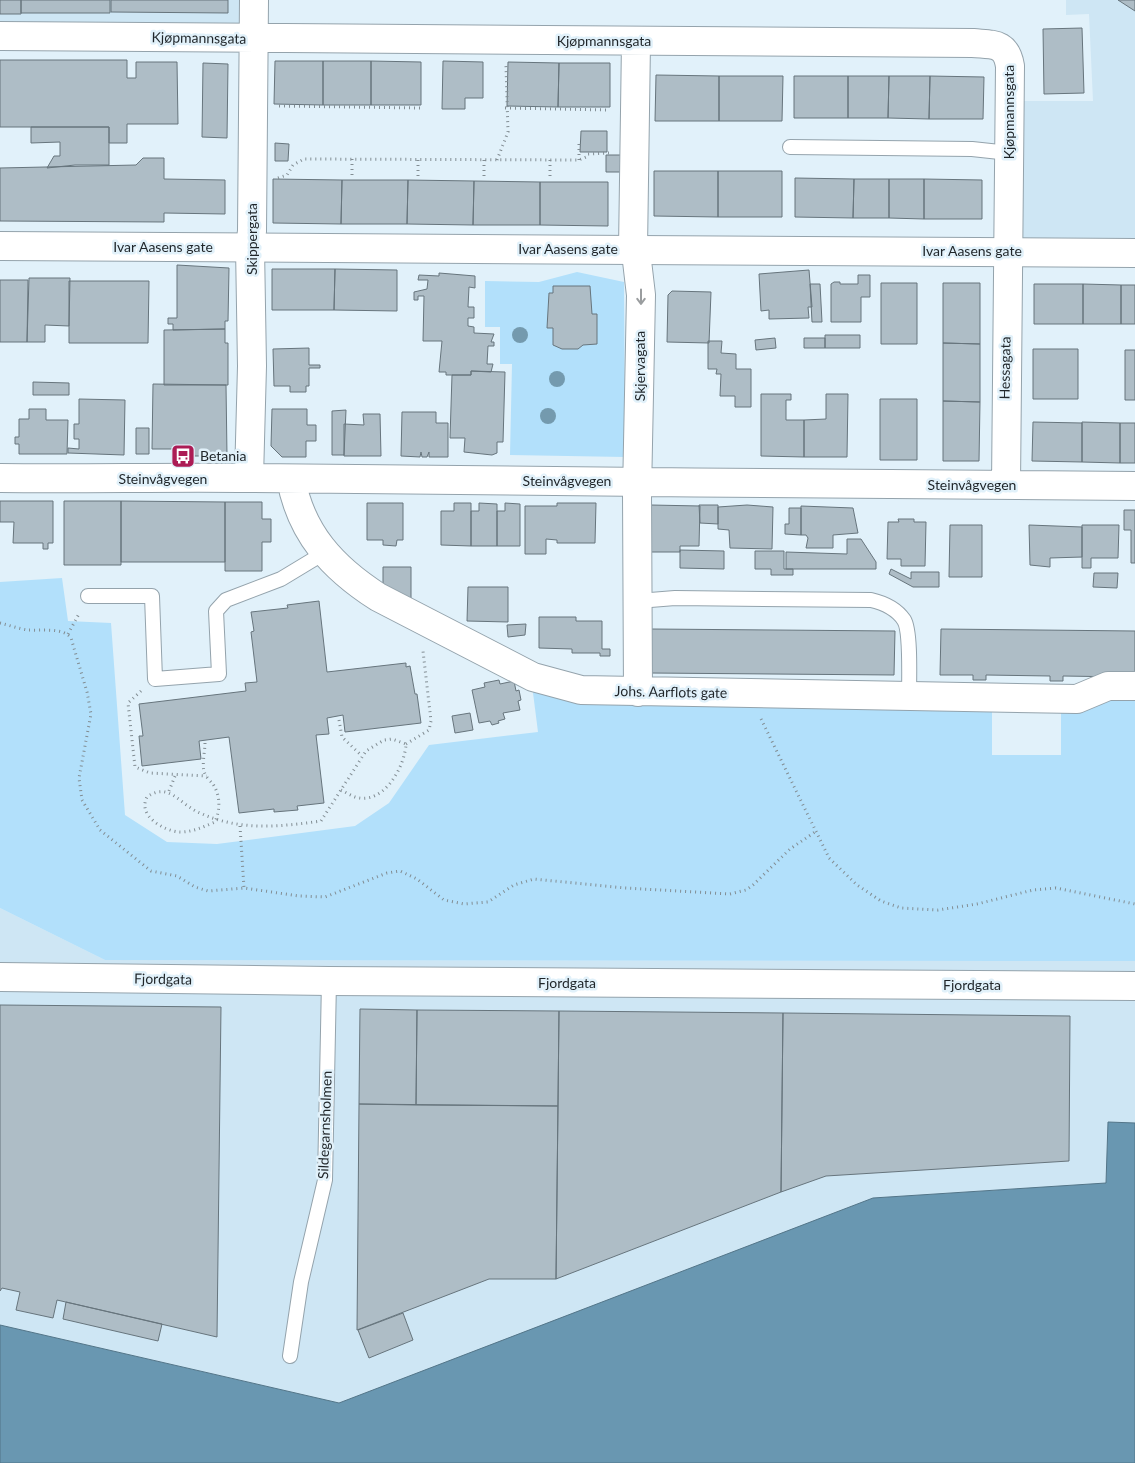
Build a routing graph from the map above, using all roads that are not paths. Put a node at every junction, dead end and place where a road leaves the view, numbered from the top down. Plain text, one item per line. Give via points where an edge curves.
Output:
1 (254, 0) edge
2 (0, 36) edge
3 (254, 39) junction
4 (636, 42) junction
5 (790, 147) dead end
6 (1009, 153) junction
7 (0, 246) edge
8 (250, 247) junction
9 (633, 249) junction
10 (1007, 251) junction
11 (1135, 253) edge
12 (0, 478) edge
13 (249, 478) junction
14 (291, 479) junction
15 (1006, 484) junction
16 (1135, 486) edge
17 (637, 487) junction
18 (324, 553) junction
19 (88, 596) dead end
20 (638, 602) junction
21 (1135, 686) edge
22 (638, 692) junction
23 (909, 697) junction
24 (0, 977) edge
25 (329, 981) junction
26 (1135, 986) edge
27 (290, 1356) dead end

1 - 3 street, Skippergata
2 - 3 street, Kjøpmannsgata
3 - 4 street, Kjøpmannsgata
3 - 8 street, Skippergata
4 - 6 street, Kjøpmannsgata via 973,43 1003,48 1010,66
4 - 9 street, Skjervagata
5 - 6 lane
6 - 10 street, Kjøpmannsgata
7 - 8 street, Ivar Aasens gate
8 - 9 street, Ivar Aasens gate
8 - 13 street, Skippergata via 252,366
9 - 10 street, Ivar Aasens gate
9 -> 17 street, Skjervagata via 641,296
10 - 11 street, Ivar Aasens gate
10 - 15 street, Hessagata
12 - 13 street, Steinvågvegen
13 - 14 street, Steinvågvegen
14 - 17 street, Steinvågvegen
14 - 18 street, Johs. Aarflots gate via 298,506
15 - 16 street, Steinvågvegen
15 - 17 street, Steinvågvegen
17 - 20 street, Skjervagata
18 - 19 lane via 281,579 226,600 216,610 218,674 155,679 152,596
18 - 22 street, Johs. Aarflots gate via 358,584 533,677 581,690
20 - 22 street, Skjervagata
20 - 23 lane via 685,598 871,600 885,604 905,621
21 - 23 street, Johs. Aarflots gate via 1108,686 1078,699
22 - 23 street, Johs. Aarflots gate
24 - 25 street, Fjordgata
25 - 26 street, Fjordgata
25 - 27 lane, Sildegarnsholmen via 325,1180 301,1282

